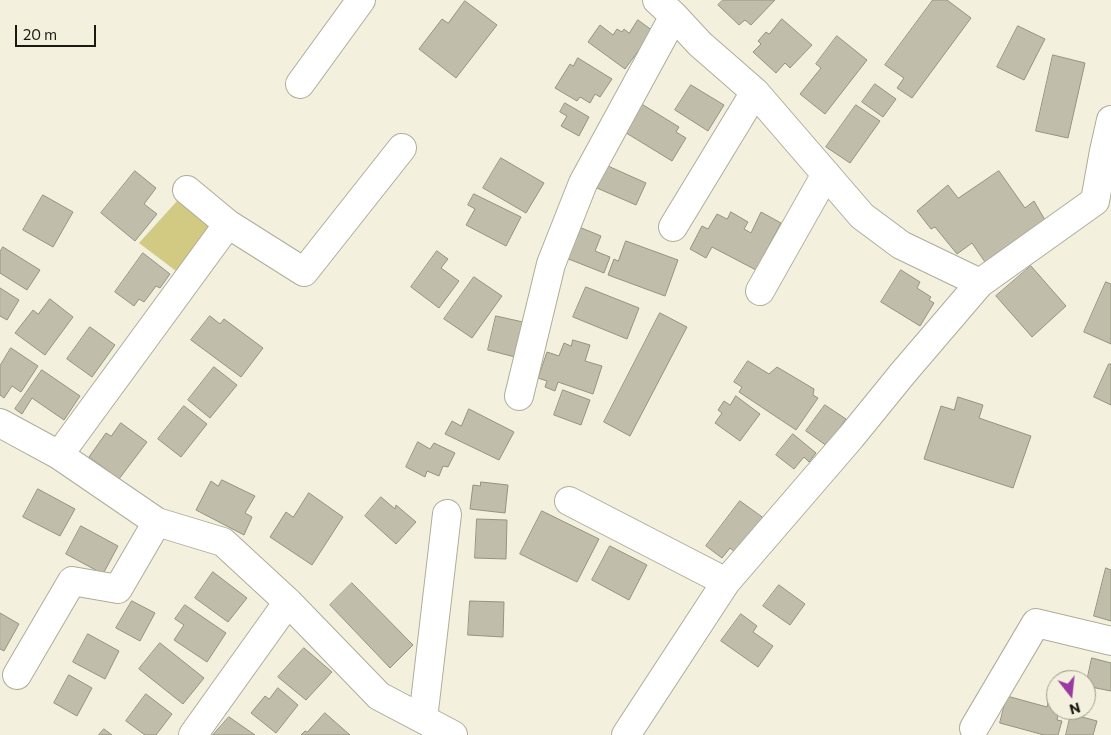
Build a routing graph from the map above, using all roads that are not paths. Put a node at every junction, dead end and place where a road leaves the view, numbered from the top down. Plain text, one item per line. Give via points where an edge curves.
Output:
1 (361, 0) edge
2 (666, 8) edge
3 (300, 84) dead end
4 (755, 92) junction
5 (1111, 120) edge
6 (402, 148) dead end
7 (826, 174) junction
8 (187, 190) dead end
9 (1103, 202) edge
10 (228, 224) junction
11 (673, 227) dead end
12 (980, 283) junction
13 (760, 290) dead end
14 (519, 396) dead end
15 (0, 422) edge
16 (60, 455) junction
17 (569, 500) dead end
18 (447, 514) dead end
19 (157, 522) junction
20 (726, 582) junction
21 (288, 602) junction
22 (1111, 641) edge
23 (18, 675) dead end
24 (423, 719) junction
25 (974, 728) dead end
26 (193, 735) edge
27 (452, 735) edge
28 (626, 735) edge

1 - 3 street
2 - 4 street via 700,44
2 - 14 street via 583,183 551,264
4 - 7 street
4 - 11 street
5 - 9 street via 1104,151
6 - 10 street via 304,272
7 - 12 street via 862,216 901,245
7 - 13 street
8 - 10 street
9 - 12 street
10 - 16 street
12 - 20 street
15 - 16 street
16 - 19 street
17 - 20 street
18 - 24 street
19 - 21 street via 223,542
19 - 23 street via 118,589 72,581
20 - 28 street
21 - 24 street via 379,696
21 - 26 street
22 - 25 street via 1036,623
24 - 27 street

